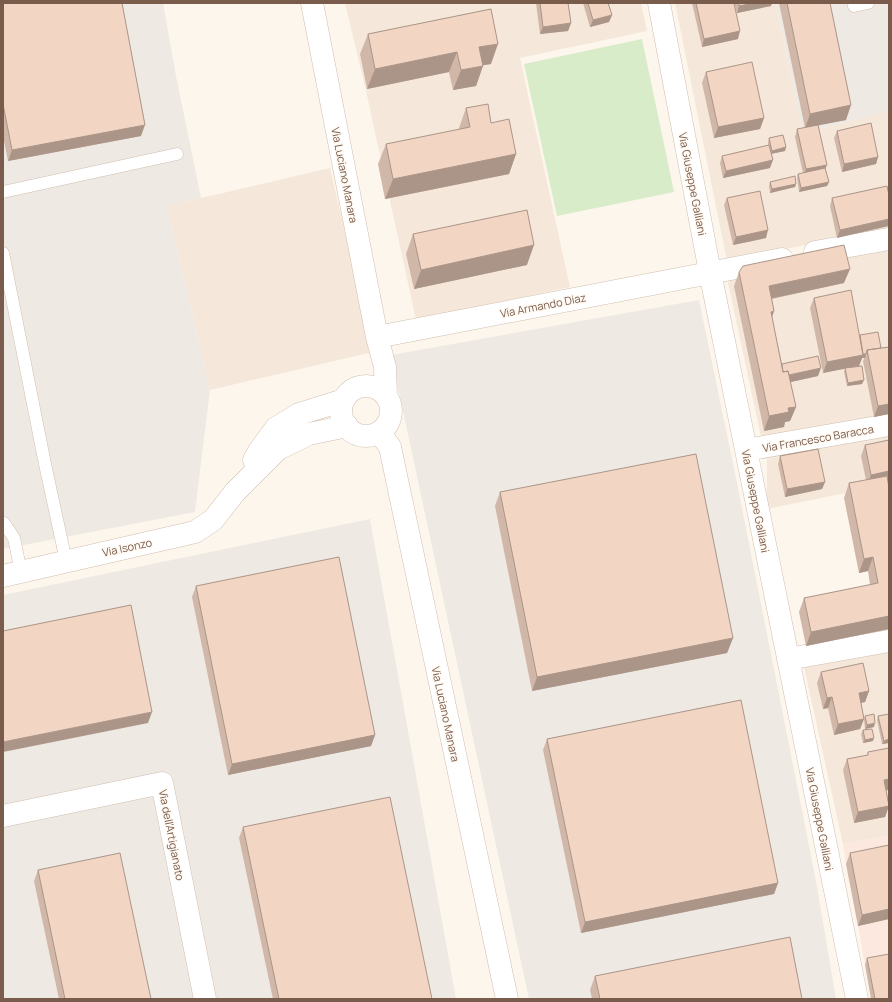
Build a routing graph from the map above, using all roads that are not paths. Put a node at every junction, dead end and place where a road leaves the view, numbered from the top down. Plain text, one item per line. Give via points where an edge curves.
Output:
1 (312, 3) edge
2 (659, 3) edge
3 (868, 3) edge
4 (854, 6) dead end
5 (177, 154) dead end
6 (3, 192) edge
7 (889, 238) edge
8 (3, 253) edge
9 (710, 272) junction
10 (378, 342) junction
11 (352, 393) junction
12 (386, 395) junction
13 (889, 425) edge
14 (347, 426) junction
15 (379, 432) junction
16 (746, 450) junction
17 (235, 492) junction
18 (3, 523) edge
19 (66, 561) junction
20 (12, 574) edge
21 (889, 641) edge
22 (788, 659) junction
23 (3, 816) edge
24 (205, 999) edge
25 (507, 999) edge
26 (856, 999) edge

1 - 10 street, Via Luciano Manara
2 - 9 street, Via Giuseppe Galliani
3 - 4 lane
5 - 6 lane
7 - 9 street, Via Armando Diaz
8 - 19 lane
9 - 10 street, Via Armando Diaz
9 - 16 street, Via Giuseppe Galliani
10 - 11 street, Via Luciano Manara via 376,362 371,373
10 - 12 street, Via Luciano Manara via 385,367
11 - 12 street via 367,386 374,387
11 - 14 street via 342,406
11 - 17 street, Via Isonzo via 299,414 276,428
12 - 15 street via 391,415 389,422
13 - 16 street, Via Francesco Baracca
14 - 15 street via 359,434 373,435
14 - 17 street, Via Isonzo via 309,434 278,449
15 - 25 street, Via Luciano Manara via 390,446
16 - 22 street, Via Giuseppe Galliani
17 - 19 street, Via Isonzo via 213,520 195,532
18 - 20 lane via 14,538
19 - 20 street, Via Isonzo
21 - 22 street
22 - 26 street, Via Giuseppe Galliani
23 - 24 street, Via dell'Artigianato via 162,783

